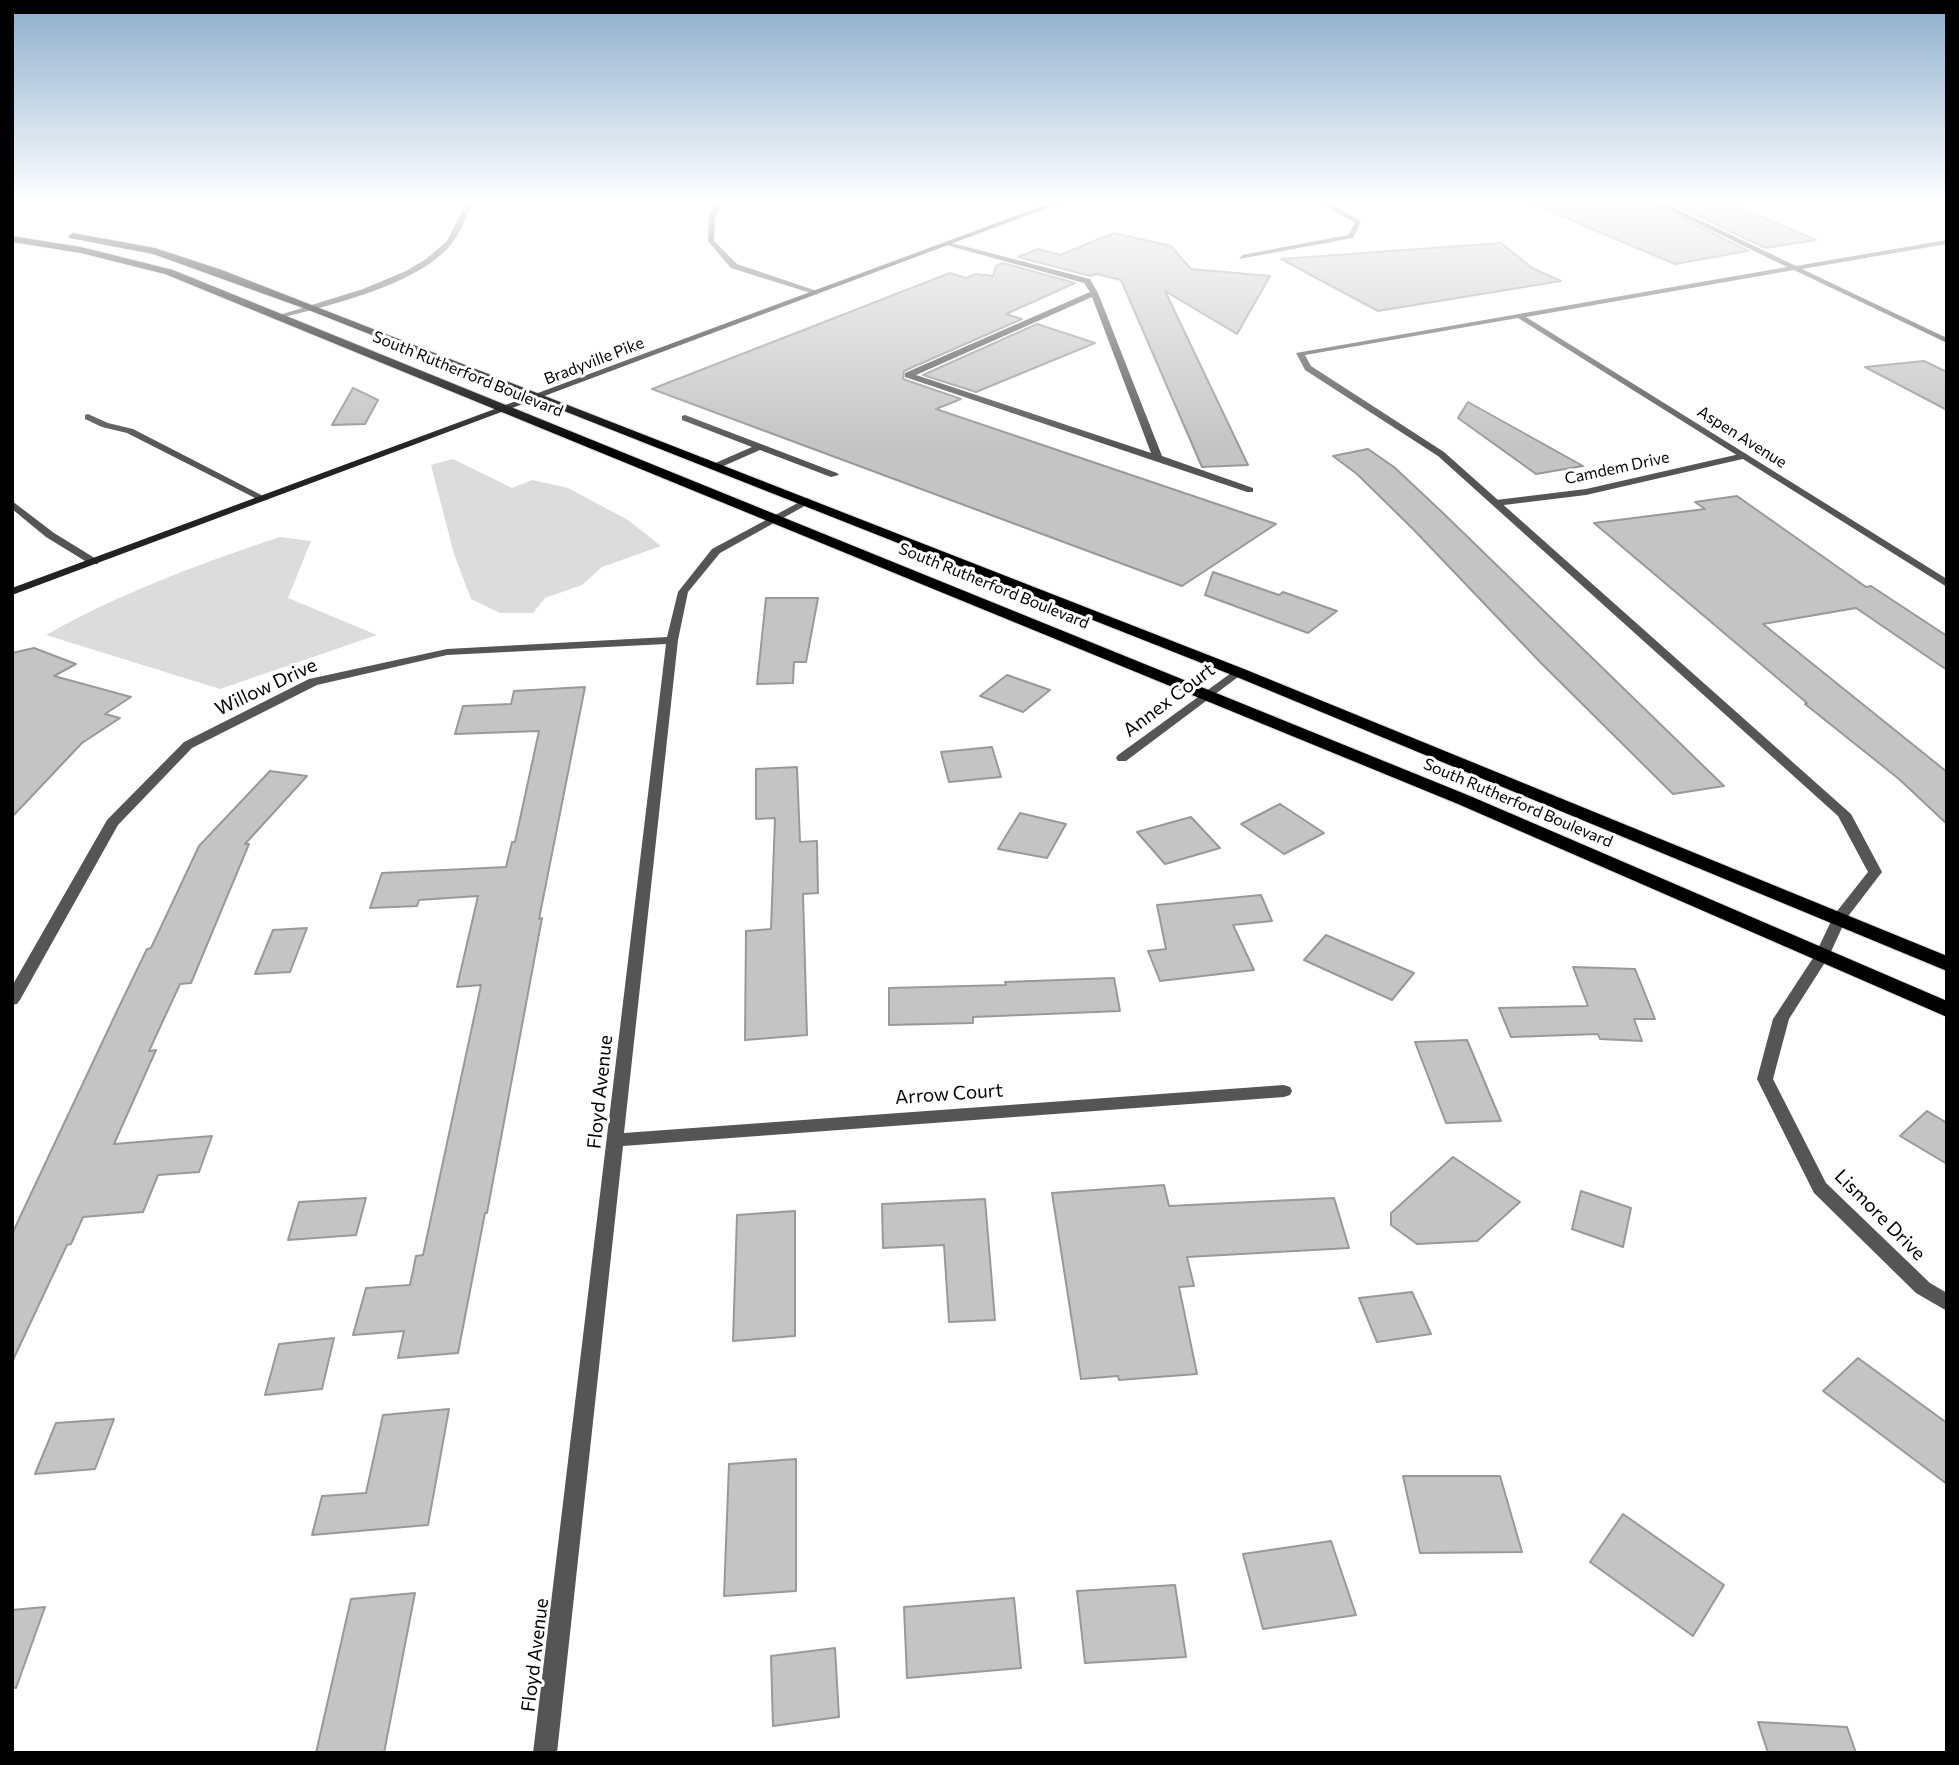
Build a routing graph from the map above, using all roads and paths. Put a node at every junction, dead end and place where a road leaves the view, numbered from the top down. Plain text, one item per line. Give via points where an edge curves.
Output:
1 (191, 281) edge
2 (243, 281) edge
3 (387, 281) edge
4 (780, 281) edge
5 (846, 281) edge
6 (1087, 281) edge
7 (1722, 281) edge
8 (1820, 281) edge
9 (814, 293) junction
10 (1094, 293) junction
11 (310, 307) junction
12 (1520, 316) junction
13 (277, 317) junction
14 (1947, 341) edge
15 (538, 397) junction
16 (505, 409) junction
17 (89, 417) dead end
18 (685, 418) dead end
19 (759, 447) junction
20 (1744, 456) junction
21 (1158, 458) junction
22 (716, 466) junction
23 (834, 475) dead end
24 (1250, 490) dead end
25 (264, 499) junction
26 (807, 501) junction
27 (1496, 503) junction
28 (12, 504) edge
29 (774, 518) junction
30 (94, 562) junction
31 (1947, 584) edge
32 (12, 592) edge
33 (671, 640) junction
34 (1238, 672) junction
35 (1209, 695) junction
36 (1122, 758) dead end
37 (1839, 918) junction
38 (1822, 956) junction
39 (1947, 964) edge
40 (12, 1000) edge
41 (1947, 1010) edge
42 (1284, 1091) dead end
43 (617, 1140) junction
44 (1947, 1303) edge
45 (545, 1753) edge

1 - 13 highway, South Rutherford Boulevard
2 - 11 highway, South Rutherford Boulevard
3 - 11 street
4 - 9 street
5 - 9 main road, Bradyville Pike
6 - 10 street
7 - 12 street
8 - 14 street
9 - 15 main road, Bradyville Pike
10 - 21 street
10 - 21 street via 908,375
11 - 13 street
11 - 15 highway, South Rutherford Boulevard
12 - 20 street, Aspen Avenue
12 - 27 street via 1300,353 1308,368 1441,454
13 - 16 highway, South Rutherford Boulevard
15 - 16 main road, Bradyville Pike
15 - 22 highway, South Rutherford Boulevard
16 - 25 main road, Bradyville Pike
16 - 29 highway, South Rutherford Boulevard
17 - 25 street via 130,431
18 - 19 street
19 - 22 street
19 - 23 street
20 - 27 street, Camdem Drive via 1586,492
20 - 31 street, Aspen Avenue
21 - 24 street
22 - 26 highway, South Rutherford Boulevard
25 - 30 main road, Bradyville Pike
26 - 29 street, Floyd Avenue
26 - 34 highway, South Rutherford Boulevard
27 - 37 street, Lismore Drive via 1844,814 1875,872
28 - 30 street
29 - 33 street, Floyd Avenue via 716,551 683,592
29 - 35 highway, South Rutherford Boulevard
30 - 32 main road, Bradyville Pike
33 - 40 street, Willow Drive via 447,652 313,682 188,745 112,823
33 - 43 street, Floyd Avenue
34 - 35 street, Annex Court
34 - 37 highway, South Rutherford Boulevard
35 - 36 street, Annex Court
35 - 38 highway, South Rutherford Boulevard
37 - 38 street, Lismore Drive
37 - 39 highway, South Rutherford Boulevard
38 - 41 highway, South Rutherford Boulevard
38 - 44 street, Lismore Drive via 1781,1019 1765,1079 1820,1188 1923,1288
42 - 43 street, Arrow Court
43 - 45 street, Floyd Avenue

